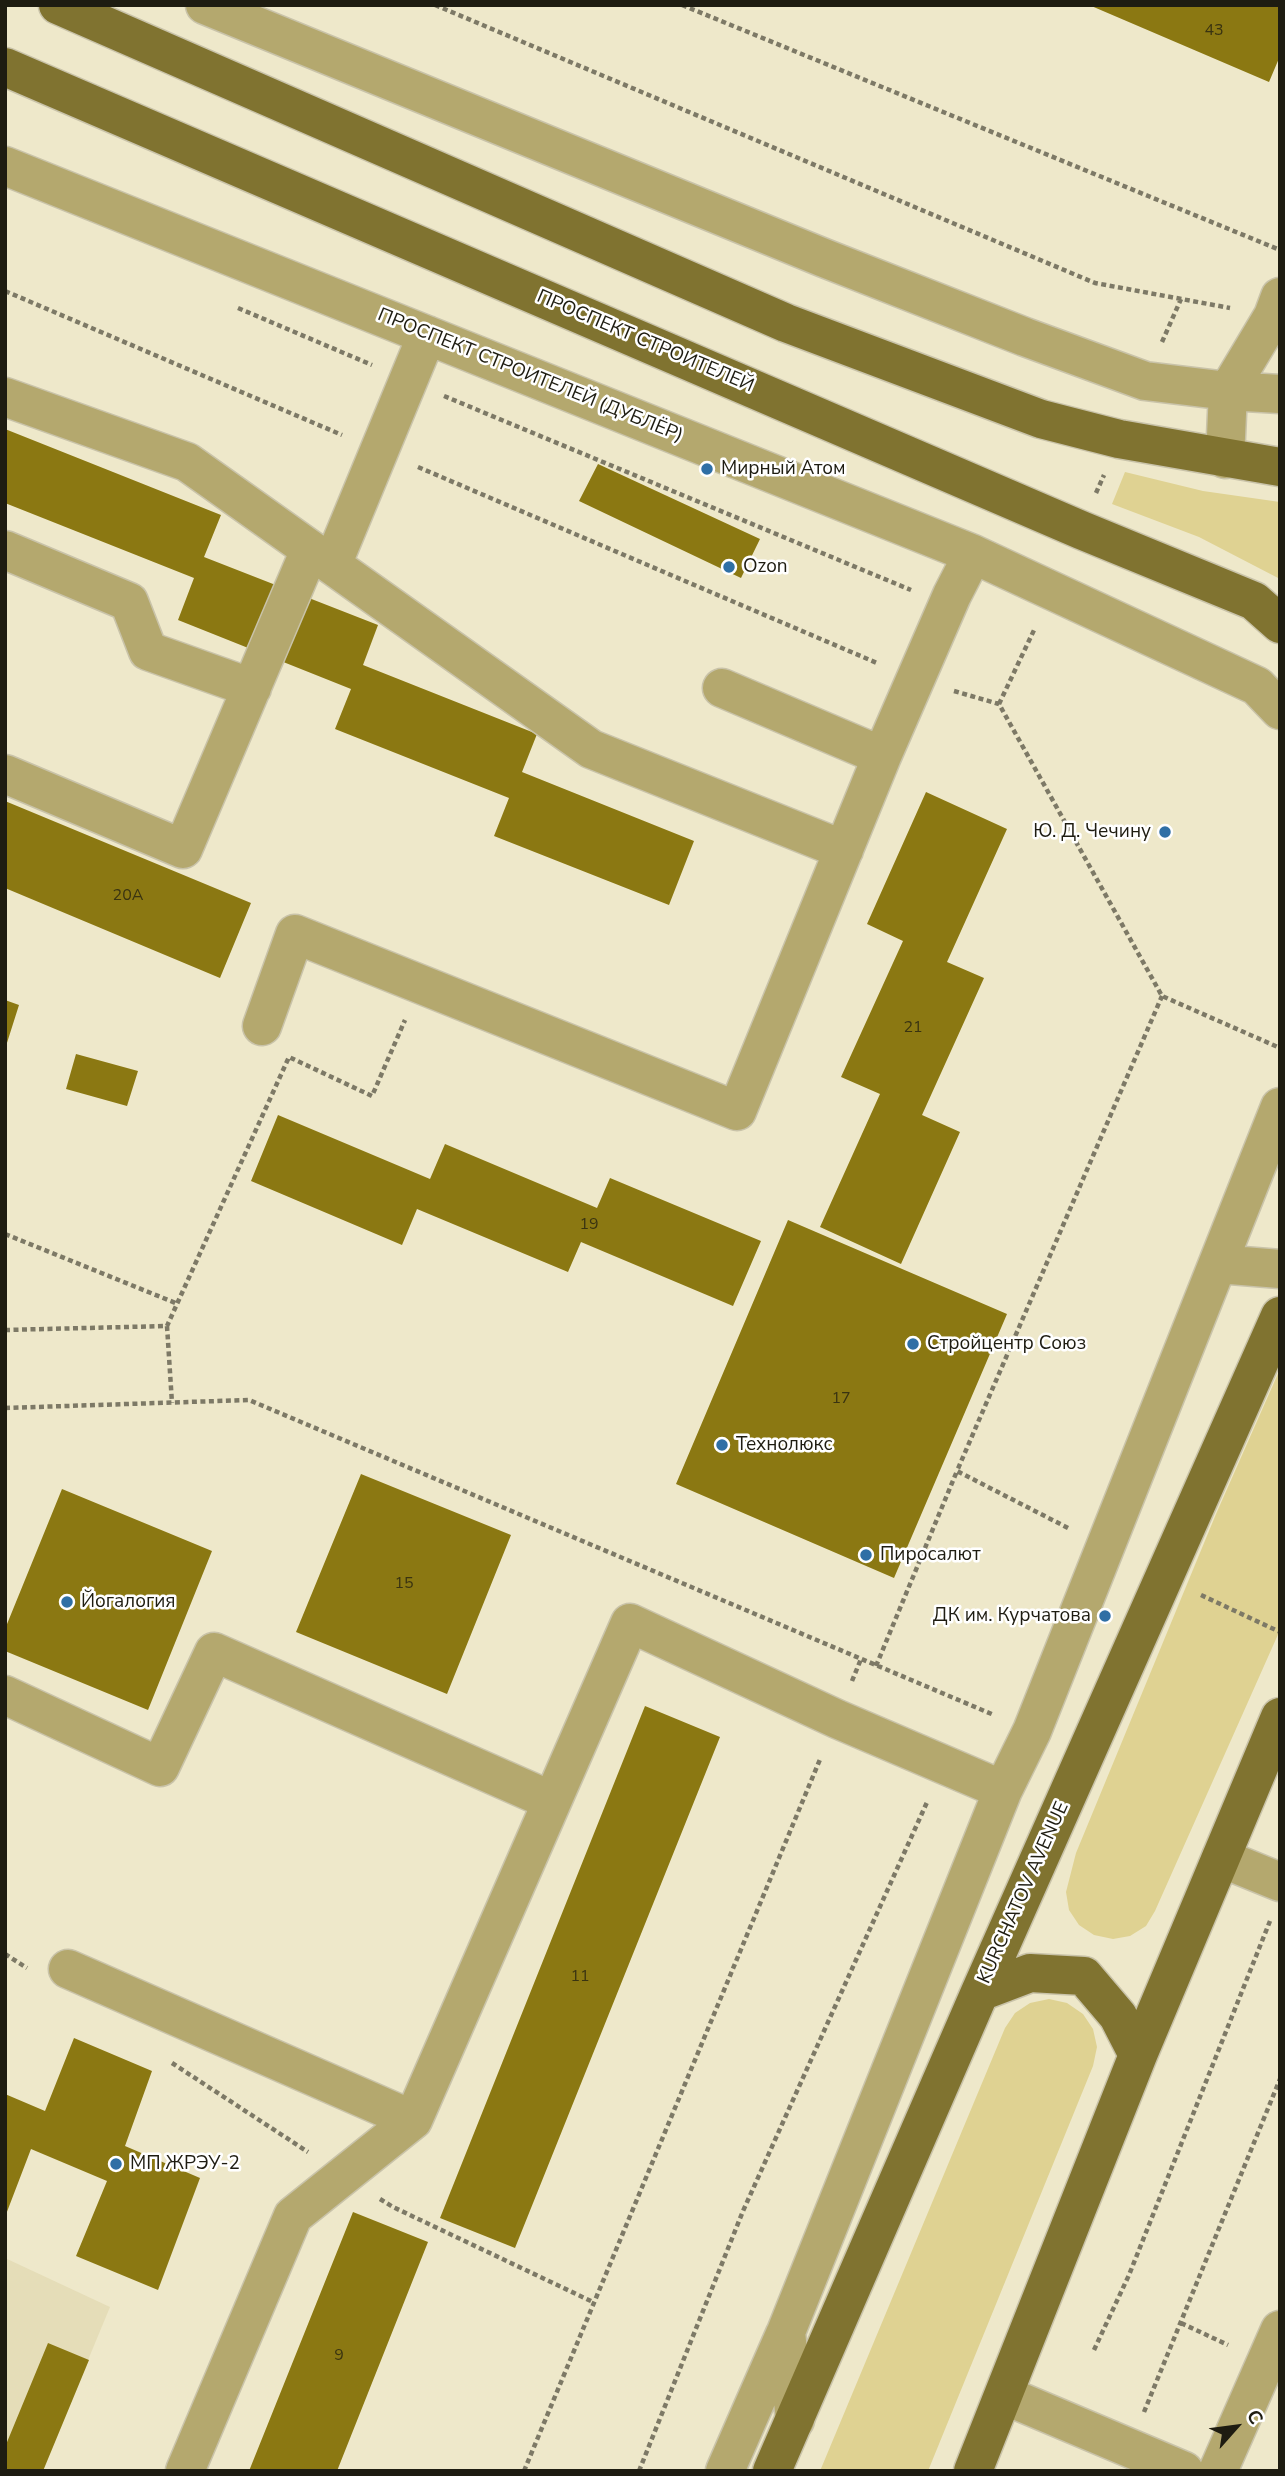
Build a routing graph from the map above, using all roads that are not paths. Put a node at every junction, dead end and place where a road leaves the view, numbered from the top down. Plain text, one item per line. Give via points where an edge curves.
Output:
1 (58, 5) edge
2 (205, 5) edge
3 (5, 67) edge
4 (5, 166) edge
5 (1276, 306) edge
6 (427, 335) junction
7 (1228, 391) junction
8 (1280, 394) edge
9 (5, 397) edge
10 (1225, 459) junction
11 (1280, 467) edge
12 (5, 550) edge
13 (973, 555) junction
14 (321, 557) junction
15 (1280, 624) edge
16 (253, 688) junction
17 (722, 688) dead end
18 (1280, 710) edge
19 (882, 756) junction
20 (5, 774) edge
21 (844, 850) junction
22 (262, 1026) dead end
23 (1280, 1107) edge
24 (1218, 1264) junction
25 (1280, 1269) edge
26 (1280, 1316) edge
27 (5, 1695) edge
28 (1280, 1717) edge
29 (1003, 1790) junction
30 (552, 1801) junction
31 (1220, 1858) junction
32 (1277, 1896) edge
33 (68, 1969) dead end
34 (980, 1993) junction
35 (1138, 2055) junction
36 (413, 2120) junction
37 (1280, 2330) edge
38 (786, 2332) junction
39 (1004, 2395) junction
40 (795, 2420) junction
41 (185, 2471) edge
42 (725, 2471) edge
43 (772, 2471) edge
44 (972, 2471) edge
45 (1184, 2471) edge
46 (1218, 2471) edge

1 - 10 main road via 786,323 1041,419
2 - 7 street via 1025,337 1145,381
3 - 15 main road, ПРОСПЕКТ СТРОИТЕЛЕЙ via 1254,601
4 - 6 street, ПРОСПЕКТ СТРОИТЕЛЕЙ (ДУБЛЁР)
5 - 7 street
6 - 13 street, ПРОСПЕКТ СТРОИТЕЛЕЙ (ДУБЛЁР)
6 - 14 street via 379,450
7 - 8 street
7 - 10 street
9 - 14 street via 187,462
10 - 11 main road
12 - 16 street via 129,601 148,651
13 - 18 street, ПРОСПЕКТ СТРОИТЕЛЕЙ (ДУБЛЁР) via 1257,686
13 - 19 street
14 - 16 street
14 - 21 street via 590,749
16 - 20 street via 183,849
17 - 19 street
19 - 21 street
21 - 22 street via 737,1111 295,934
23 - 24 street
24 - 25 street
24 - 29 street via 1032,1731
26 - 34 main road, KURCHATOV AVENUE
27 - 30 street via 160,1767 214,1652
28 - 31 main road
29 - 30 street via 630,1623
29 - 38 street
30 - 36 street
31 - 32 street
31 - 35 main road
33 - 36 street
34 - 35 main road via 1030,1973 1084,1976 1118,2016
34 - 40 main road, KURCHATOV AVENUE
35 - 39 main road
36 - 41 street via 293,2216
37 - 46 street
38 - 40 street
38 - 42 street
39 - 44 main road
39 - 45 street
40 - 43 main road, KURCHATOV AVENUE

